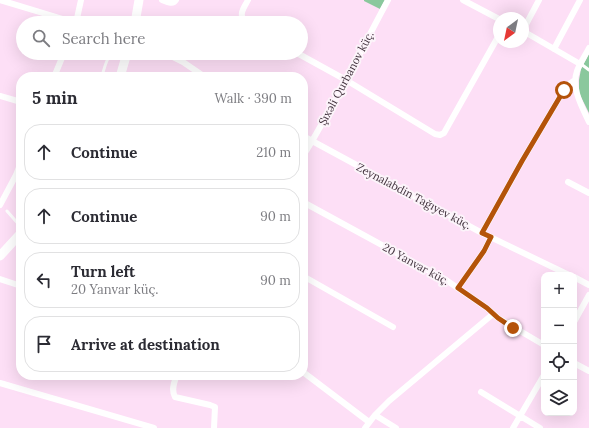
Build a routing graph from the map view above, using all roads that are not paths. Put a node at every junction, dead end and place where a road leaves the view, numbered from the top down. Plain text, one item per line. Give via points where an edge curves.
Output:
1 (0, 0) edge
2 (81, 0) edge
3 (138, 0) edge
4 (143, 0) edge
5 (162, 0) edge
6 (176, 0) edge
7 (248, 0) edge
8 (388, 0) edge
9 (539, 0) edge
10 (580, 0) edge
11 (467, 1) edge
12 (53, 16) edge
13 (78, 16) edge
14 (136, 16) edge
15 (141, 16) edge
16 (241, 16) edge
17 (493, 16) edge
18 (529, 19) edge
19 (529, 34) edge
20 (493, 46) edge
21 (589, 48) edge
22 (554, 49) junction
23 (308, 59) edge
24 (61, 60) edge
25 (107, 60) edge
26 (127, 60) edge
27 (128, 60) edge
28 (179, 60) edge
29 (580, 64) junction
30 (589, 70) edge
31 (56, 72) edge
32 (104, 72) edge
33 (122, 72) edge
34 (126, 72) edge
35 (198, 72) edge
36 (346, 80) junction
37 (575, 80) junction
38 (0, 96) edge
39 (16, 101) edge
40 (589, 122) edge
41 (308, 139) edge
42 (312, 141) junction
43 (308, 148) edge
44 (16, 174) edge
45 (568, 182) dead end
46 (3, 194) edge
47 (589, 194) edge
48 (0, 205) edge
49 (308, 205) edge
50 (7, 211) dead end
51 (16, 221) edge
52 (482, 233) junction
53 (491, 237) junction
54 (16, 238) edge
55 (16, 245) edge
56 (0, 256) edge
57 (0, 263) edge
58 (563, 272) edge
59 (308, 279) edge
60 (577, 279) edge
61 (0, 280) edge
62 (16, 285) edge
63 (589, 285) edge
64 (458, 288) junction
65 (589, 295) edge
66 (493, 314) junction
67 (577, 317) edge
68 (392, 327) dead end
69 (541, 344) edge
70 (577, 365) edge
71 (589, 371) edge
72 (308, 376) edge
73 (175, 380) edge
74 (541, 380) edge
75 (0, 383) edge
76 (481, 392) dead end
77 (375, 415) junction
78 (520, 416) junction
79 (367, 425) edge
80 (214, 426) edge
81 (154, 428) edge
82 (222, 428) edge
83 (396, 428) edge
84 (513, 428) edge
85 (540, 428) edge

1 - 12 street
2 - 13 street
3 - 14 main road
4 - 15 main road
5 - 6 street via 172,3
7 - 16 street
8 - 36 street, Şıxəli Qurbanov küç.
9 - 18 street
10 - 22 street
11 - 17 street
19 - 22 street
20 - 36 street via 444,133 440,135
21 - 29 street
22 - 29 street
23 - 36 street
24 - 31 street
25 - 32 lane
26 - 33 main road
27 - 34 main road
28 - 35 street
29 - 30 lane
29 - 37 street
36 - 42 street, Şıxəli Qurbanov küç.
37 - 40 street via 577,94
37 - 52 street via 564,90
38 - 39 street
41 - 42 street, Zeynalabdin Tağıyev küç.
42 - 43 street, Şıxəli Qurbanov küç.
42 - 52 street, Zeynalabdin Tağıyev küç.
44 - 46 street
45 - 47 street
46 - 48 street
49 - 64 street, 20 Yanvar küç.
50 - 51 lane
52 - 53 street, Zeynalabdin Tağıyev küç.
53 - 58 street, Zeynalabdin Tağıyev küç.
53 - 64 street
54 - 56 main road
55 - 57 main road
59 - 68 street
60 - 63 street
61 - 62 street
64 - 66 street, 20 Yanvar küç.
65 - 67 street
66 - 69 street, 20 Yanvar küç.
66 - 77 street
70 - 71 street
72 - 79 street
73 - 80 street via 175,397 215,407
74 - 78 street
75 - 81 street
76 - 78 street
77 - 79 street
77 - 83 street
78 - 84 street
78 - 85 street
80 - 82 street

